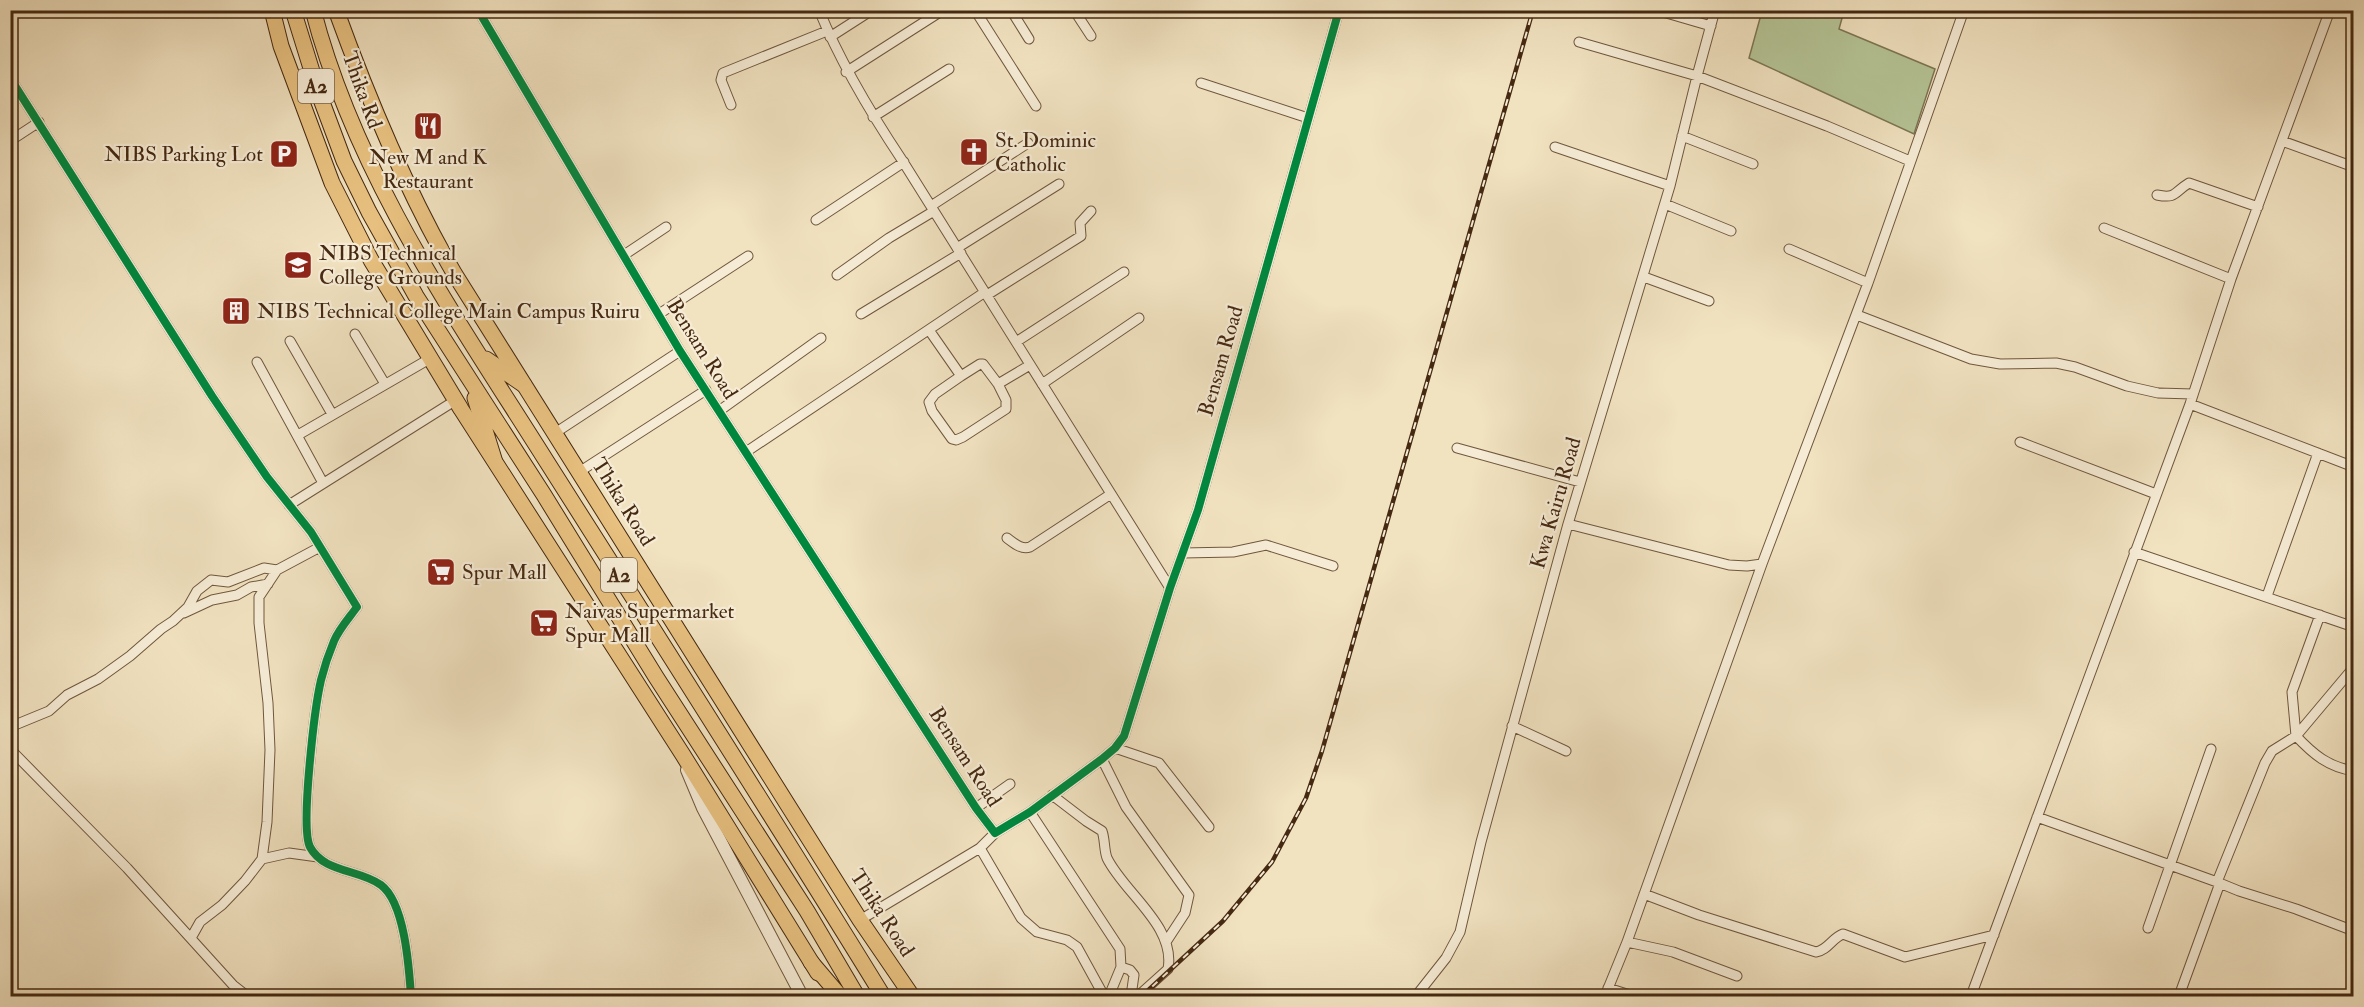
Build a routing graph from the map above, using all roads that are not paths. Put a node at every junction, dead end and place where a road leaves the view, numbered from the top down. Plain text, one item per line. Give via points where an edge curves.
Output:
1 (272, 10) edge
2 (293, 10) edge
3 (313, 10) edge
4 (336, 10) edge
5 (478, 10) edge
6 (819, 10) edge
7 (872, 10) edge
8 (943, 10) edge
9 (975, 10) edge
10 (1011, 10) edge
11 (1074, 10) edge
12 (1339, 10) edge
13 (1656, 10) edge
14 (1715, 10) edge
15 (1964, 10) edge
16 (2330, 10) edge
17 (1711, 26) junction
18 (829, 34) junction
19 (1090, 36) dead end
20 (1029, 39) dead end
21 (1579, 42) dead end
22 (949, 69) dead end
23 (846, 72) junction
24 (1697, 76) junction
25 (10, 78) edge
26 (1201, 83) dead end
27 (731, 105) dead end
28 (1036, 106) dead end
29 (873, 117) junction
30 (1308, 118) junction
31 (39, 122) junction
32 (1682, 136) junction
33 (10, 141) edge
34 (2282, 141) junction
35 (1028, 143) dead end
36 (1555, 147) dead end
37 (362, 148) joint
38 (1910, 161) junction
39 (904, 162) junction
40 (1753, 164) dead end
41 (2354, 166) edge
42 (1059, 184) dead end
43 (1670, 186) junction
44 (2157, 195) dead end
45 (1665, 204) junction
46 (2258, 207) junction
47 (932, 208) junction
48 (1091, 211) dead end
49 (816, 220) dead end
50 (666, 227) dead end
51 (2104, 228) dead end
52 (1731, 231) dead end
53 (1790, 249) dead end
54 (959, 250) junction
55 (624, 255) junction
56 (748, 256) dead end
57 (1124, 272) dead end
58 (837, 275) dead end
59 (1644, 278) junction
60 (2231, 279) junction
61 (1869, 284) junction
62 (986, 293) junction
63 (1709, 301) dead end
64 (659, 314) junction
65 (861, 314) dead end
66 (1857, 315) junction
67 (1139, 318) dead end
68 (929, 330) junction
69 (355, 334) dead end
70 (821, 338) dead end
71 (290, 341) dead end
72 (1016, 342) junction
73 (680, 351) junction
74 (481, 356) junction
75 (431, 358) junction
76 (257, 362) dead end
77 (1030, 365) junction
78 (961, 376) junction
79 (469, 378) junction
80 (385, 384) junction
81 (998, 384) junction
82 (1042, 384) junction
83 (524, 385) junction
84 (706, 390) junction
85 (2193, 393) junction
86 (456, 400) junction
87 (2190, 404) junction
88 (719, 411) junction
89 (332, 414) junction
90 (555, 433) junction
91 (298, 435) junction
92 (2020, 442) dead end
93 (1457, 448) dead end
94 (746, 452) junction
95 (2318, 453) junction
96 (494, 459) junction
97 (2354, 467) edge
98 (579, 472) junction
99 (1580, 482) junction
100 (323, 483) junction
101 (1111, 494) junction
102 (2156, 494) junction
103 (289, 505) junction
104 (1568, 524) junction
105 (1007, 538) dead end
106 (320, 547) junction
107 (2134, 552) junction
108 (1183, 553) junction
109 (1762, 564) junction
110 (1333, 566) dead end
111 (277, 570) junction
112 (268, 584) junction
113 (1170, 588) junction
114 (2267, 596) junction
115 (179, 615) junction
116 (2320, 615) junction
117 (2354, 627) edge
118 (2354, 667) edge
119 (1512, 726) junction
120 (10, 727) edge
121 (2296, 736) junction
122 (1115, 748) junction
123 (10, 749) edge
124 (2211, 749) dead end
125 (1566, 751) dead end
126 (683, 756) junction
127 (1102, 759) junction
128 (2354, 771) edge
129 (1010, 784) dead end
130 (1052, 795) junction
131 (976, 808) junction
132 (1030, 812) junction
133 (2037, 818) junction
134 (1209, 827) dead end
135 (995, 833) junction
136 (980, 848) junction
137 (318, 857) junction
138 (262, 859) junction
139 (2172, 865) junction
140 (2218, 882) junction
141 (1644, 894) junction
142 (860, 920) junction
143 (2148, 928) dead end
144 (2354, 931) edge
145 (1994, 935) junction
146 (191, 938) junction
147 (1166, 942) junction
148 (1627, 942) junction
149 (811, 962) junction
150 (1121, 967) junction
151 (1737, 976) dead end
152 (1607, 992) edge
153 (247, 996) edge
154 (411, 996) edge
155 (802, 996) edge
156 (832, 996) edge
157 (840, 996) edge
158 (857, 996) edge
159 (883, 996) edge
160 (912, 996) edge
161 (1104, 996) edge
162 (1109, 996) edge
163 (1131, 996) edge
164 (1138, 996) edge
165 (1416, 996) edge
166 (1633, 996) edge
167 (1971, 996) edge
168 (2179, 996) edge

1 - 75 main road via 281,46 332,183 371,260
2 - 79 main road, A2 via 344,161 411,288
3 - 37 main road, Thika Rd / A2 via 340,96
4 - 83 main road, Thika Road via 366,92 430,231
5 - 55 street, Bensam Road
6 - 18 street
7 - 18 street
8 - 23 street
9 - 28 street
10 - 20 street
11 - 19 street
12 - 30 street, Bensam Road
13 - 17 street
14 - 17 street, Kwa Kairu Road
15 - 38 street
16 - 34 street
17 - 24 street, Kwa Kairu Road
18 - 23 street
18 - 27 street via 723,73 721,80
21 - 24 street
22 - 29 street
23 - 29 street
24 - 32 street, Kwa Kairu Road
24 - 38 street
25 - 31 street
26 - 30 street
29 - 39 street
30 - 108 street, Bensam Road
31 - 33 street
31 - 103 street via 189,360
32 - 40 street
32 - 43 street, Kwa Kairu Road
34 - 41 street
34 - 46 street
35 - 47 street
36 - 43 street
37 - 74 main road, Thika Road / A2 via 411,242
38 - 61 street
39 - 47 street
39 - 49 street
42 - 54 street
43 - 45 street, Kwa Kairu Road
44 - 46 street via 2169,198 2189,183
45 - 52 street
45 - 59 street, Kwa Kairu Road
46 - 60 street
47 - 54 street
47 - 58 street
48 - 62 street via 1080,223 1081,236
50 - 55 street
51 - 60 street
53 - 61 street
54 - 62 street
54 - 65 street
55 - 64 street, Bensam Road
56 - 64 street
57 - 72 street
59 - 63 street
59 - 99 street, Kwa Kairu Road
60 - 85 street
61 - 66 street
62 - 68 street
62 - 72 street
64 - 73 street, Bensam Road
66 - 85 street via 1971,359 2000,364 2056,363 2158,393
66 - 109 street
67 - 82 street
68 - 78 street
68 - 94 street
69 - 80 street
70 - 88 street
71 - 89 street
72 - 77 street
73 - 84 street, Bensam Road
73 - 90 street
74 - 83 main road
74 - 159 main road, Thika Road / A2
75 - 80 street
75 - 86 main road
76 - 91 street
77 - 81 street
77 - 82 street
78 - 81 street via 982,364
78 - 81 street via 929,402 956,440 1005,409 1006,400
79 - 96 main road
79 - 158 main road, A2
80 - 89 street
82 - 101 street
83 - 90 main road, Thika Road
84 - 88 street, Bensam Road
84 - 98 street
85 - 87 street
86 - 96 main road
86 - 100 street
87 - 95 street
87 - 102 street
88 - 94 street, Bensam Road
89 - 91 street
90 - 98 main road, Thika Road
91 - 100 street
92 - 102 street
93 - 99 street
94 - 131 street, Bensam Road
95 - 97 street
95 - 114 street
96 - 126 main road
98 - 142 main road, Thika Road
99 - 104 street, Kwa Kairu Road
100 - 103 street
101 - 105 street via 1030,547 1019,546
101 - 113 street
102 - 107 street
103 - 106 street
104 - 109 street via 1729,565
104 - 119 street, Kwa Kairu Road
106 - 111 street
106 - 137 street via 357,607 334,640 321,680 306,832
107 - 114 street
107 - 133 street
108 - 110 street via 1233,552 1266,545
108 - 113 street, Bensam Road
109 - 141 street
111 - 112 street
111 - 115 street via 264,568 228,582 211,580
112 - 115 street via 251,586 237,595 212,600
112 - 138 street via 259,597 270,750
113 - 122 street, Bensam Road via 1124,736
114 - 116 street
115 - 120 street via 98,679 67,695 49,711
116 - 117 street
116 - 121 street via 2292,692
118 - 121 street
119 - 125 street
119 - 165 street, Kwa Kairu Road via 1460,932 1446,958
121 - 128 street via 2325,762
121 - 140 street via 2272,751 2265,763
122 - 127 street, Bensam Road
122 - 134 street via 1159,764
123 - 146 street
124 - 139 street
126 - 149 main road
126 - 155 street via 703,808
127 - 130 street, Bensam Road
127 - 147 street via 1126,807 1189,895 1185,913
129 - 131 street
130 - 132 street, Bensam Road
130 - 147 street via 1102,831 1108,859
131 - 135 street, Bensam Road
132 - 135 street, Bensam Road
132 - 150 street via 1120,949
133 - 139 street
133 - 145 street
135 - 136 street
136 - 142 street
136 - 161 street via 1021,918 1037,932 1067,940 1077,947
137 - 138 street via 289,853
137 - 154 street via 332,866 368,877 382,885 392,898 399,915
138 - 146 street via 230,897 200,922
139 - 140 street
139 - 143 street
140 - 144 street
140 - 168 street
141 - 145 street via 1816,952 1823,951 1843,934 1905,957
141 - 148 street
142 - 160 main road, Thika Road
145 - 167 street
146 - 153 street
147 - 164 street via 1168,969
148 - 151 street via 1673,952
148 - 152 street
149 - 156 main road
149 - 157 main road
150 - 162 street
150 - 163 street via 1134,975
152 - 166 street

